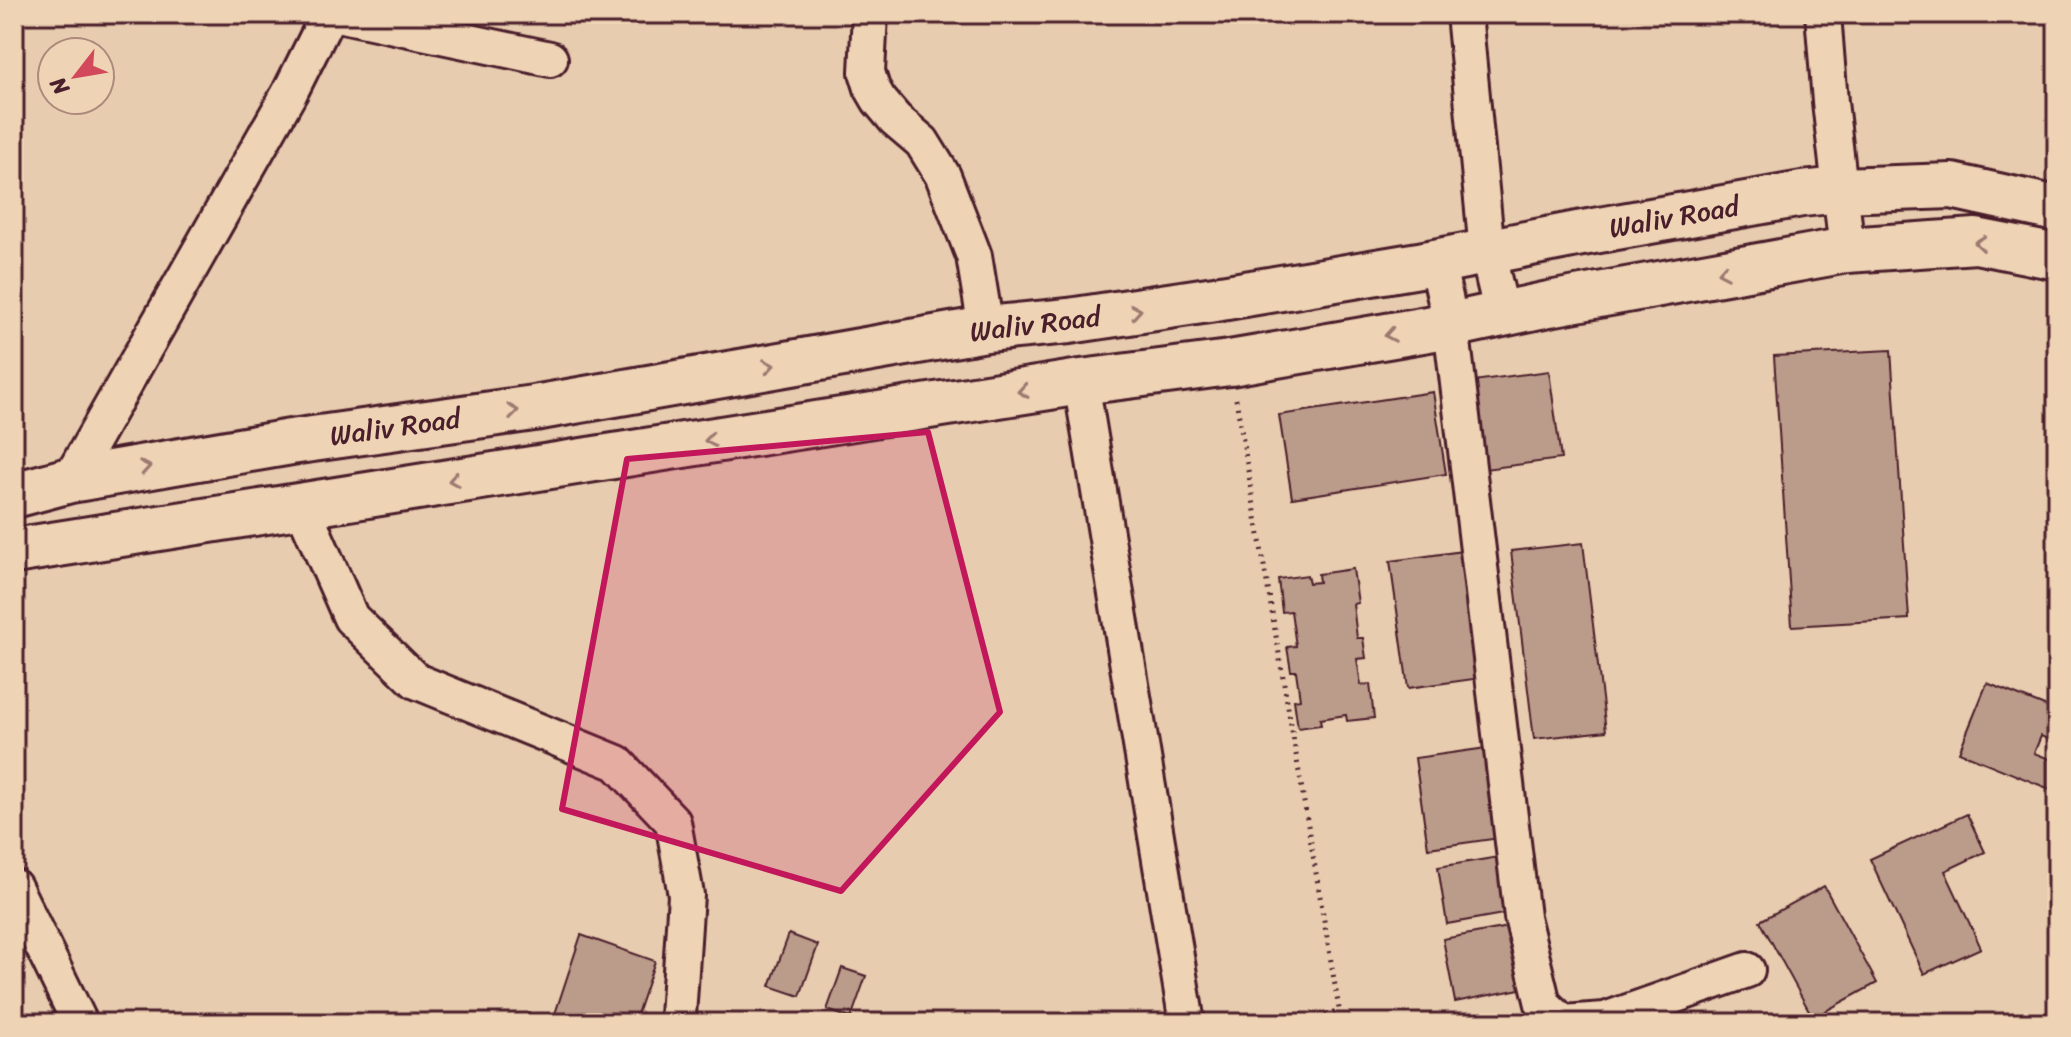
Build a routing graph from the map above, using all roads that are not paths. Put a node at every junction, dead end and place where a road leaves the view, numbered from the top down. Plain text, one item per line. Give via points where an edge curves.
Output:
1 (329, 14) edge
2 (338, 14) edge
3 (870, 14) edge
4 (1464, 14) edge
5 (1823, 14) edge
6 (550, 59) dead end
7 (1840, 190) junction
8 (2057, 209) edge
9 (1847, 250) junction
10 (1487, 251) junction
11 (2057, 257) edge
12 (1437, 261) junction
13 (1502, 314) junction
14 (1451, 325) junction
15 (986, 329) junction
16 (1081, 382) junction
17 (70, 480) junction
18 (14, 495) edge
19 (301, 504) junction
20 (14, 551) edge
21 (14, 887) edge
22 (1747, 970) dead end
23 (80, 1023) edge
24 (676, 1023) edge
25 (1187, 1023) edge

1 - 17 street
2 - 6 street
3 - 15 street via 867,72 872,88 895,119 922,142 943,176 974,256
4 - 10 street
5 - 7 street
7 - 8 main road, Waliv Road via 1952,186
7 - 9 street
7 - 10 main road, Waliv Road
11 -> 9 main road via 1976,241
9 -> 13 main road
10 - 12 main road, Waliv Road
10 - 13 street
12 - 14 street
15 -> 12 main road, Waliv Road via 1215,299
13 - 14 main road
14 -> 16 main road
14 - 22 street via 1522,917 1543,1004 1563,1023 1605,1020
17 -> 15 main road, Waliv Road via 534,408
16 -> 19 main road
16 - 25 street
17 - 18 main road, Waliv Road
19 - 20 main road
19 - 24 street via 351,618 416,681 617,763 673,822 686,895
21 - 23 street

